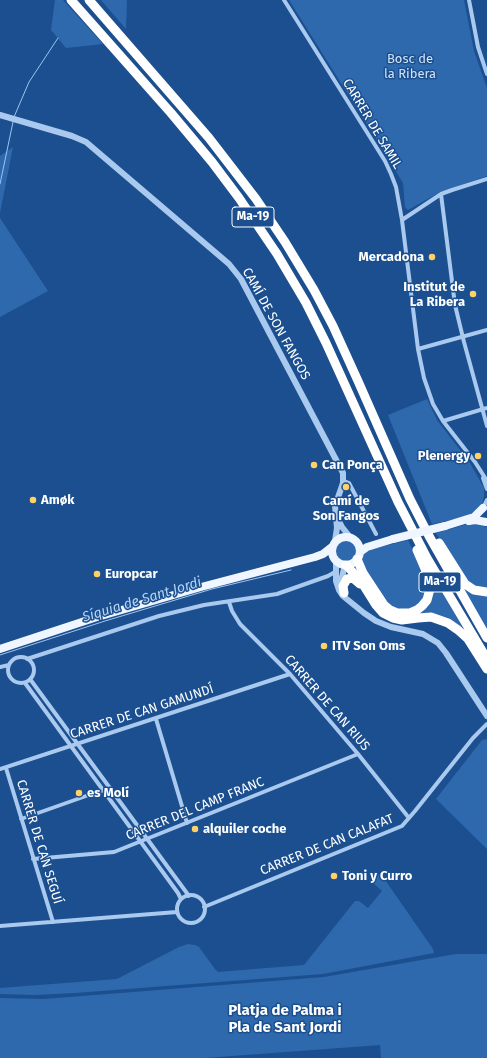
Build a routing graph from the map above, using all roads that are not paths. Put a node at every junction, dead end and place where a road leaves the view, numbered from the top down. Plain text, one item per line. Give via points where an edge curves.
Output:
1 (71, 0) edge
2 (89, 0) edge
3 (284, 0) edge
4 (469, 0) edge
5 (487, 74) edge
6 (0, 115) edge
7 (487, 179) edge
8 (441, 194) junction
9 (402, 220) junction
10 (487, 330) edge
11 (462, 337) junction
12 (418, 349) junction
13 (487, 408) edge
14 (482, 409) junction
15 (443, 421) junction
16 (487, 426) edge
17 (480, 470) junction
18 (344, 481) junction
19 (487, 481) edge
20 (487, 489) edge
21 (410, 498) junction
22 (398, 502) junction
23 (486, 504) edge
24 (335, 513) junction
25 (461, 522) junction
26 (487, 522) edge
27 (376, 534) dead end
28 (353, 539) junction
29 (381, 542) junction
30 (333, 544) junction
31 (359, 556) junction
32 (335, 561) junction
33 (291, 564) junction
34 (345, 565) junction
35 (335, 572) junction
36 (487, 592) edge
37 (344, 593) junction
38 (369, 593) junction
39 (229, 602) junction
40 (356, 607) junction
41 (487, 638) edge
42 (0, 649) edge
43 (27, 659) junction
44 (487, 659) edge
45 (9, 664) junction
46 (0, 667) edge
47 (487, 669) edge
48 (290, 674) junction
49 (30, 680) junction
50 (26, 683) junction
51 (487, 716) edge
52 (156, 719) junction
53 (487, 724) edge
54 (78, 743) junction
55 (71, 746) junction
56 (358, 754) junction
57 (6, 768) junction
58 (0, 769) edge
59 (103, 790) junction
60 (409, 818) junction
61 (21, 819) junction
62 (187, 823) junction
63 (147, 840) junction
64 (140, 842) junction
65 (34, 858) junction
66 (189, 896) junction
67 (181, 899) junction
68 (204, 907) junction
69 (177, 912) junction
70 (53, 922) junction
71 (0, 926) edge

1 - 22 highway, Ma-19 via 185,129 265,235 326,343
2 - 21 highway, Ma-19 via 209,138 282,237 333,326
3 - 9 street, CARRER DE SAMIL via 385,161 396,187
4 - 5 street via 478,47
6 - 18 street, CAMÍ DE SON FANGOS via 86,142 229,264 241,279 341,468
7 - 8 street
8 - 9 street
8 - 11 street via 455,305
9 - 12 street, CARRER DE SAMIL
10 - 11 street
11 - 12 street
11 - 14 street
12 - 15 street, CARRER DE SAMIL via 433,404
13 - 14 street
14 - 15 street
14 - 16 street
15 - 17 street, CARRER DE SAMIL
17 - 19 street, CARRER DE SAMIL
17 - 20 street, CARRER DE SAMIL
18 - 24 street via 335,504
18 - 27 street, CAMÍ DE SON FANGOS via 349,483
21 - 36 highway via 465,584 474,590
21 - 41 highway, Ma-19 via 436,550
22 - 31 highway via 400,513 428,578 430,590 424,604 410,613 401,614 390,610 363,572
22 - 44 highway, Ma-19 via 438,577
23 - 25 main road via 474,517
23 - 26 main road via 483,515
24 - 28 street via 342,527
24 - 30 street via 337,528
25 - 26 main road
25 - 29 main road, bridge
28 - 29 main road via 367,543
28 - 30 main road via 343,537
28 - 31 main road via 360,547
29 - 31 main road via 367,547
30 - 32 main road via 332,554
30 - 33 main road via 320,555
31 - 34 main road via 352,564
32 - 33 main road via 323,559
32 - 34 main road
32 - 35 street
33 - 42 main road via 201,586
34 - 37 street via 341,581
34 - 38 highway
35 - 39 street via 277,594
35 - 40 street via 336,584 341,593
37 - 38 highway via 344,584 350,578 357,580
37 - 40 street
38 - 47 highway via 380,610 392,618 402,620 431,617 452,625 468,639
39 - 43 street via 159,616
39 - 48 street, CARRER DE CAN RIUS via 240,624
40 - 51 street via 384,624 418,632 438,643
43 - 45 street via 19,657
43 - 49 street via 34,668
45 - 46 street
45 - 50 street via 8,673 13,681
48 - 52 street, CARRER DE CAN GAMUNDÍ
48 - 56 street, CARRER DE CAN RIUS
49 - 50 street
49 - 54 street
50 - 55 street
52 - 54 street, CARRER DE CAN GAMUNDÍ
52 - 62 street
53 - 60 street, CARRER DE CAN CALAFAT
54 - 55 street, CARRER DE CAN GAMUNDÍ
54 - 63 street
55 - 57 street, CARRER DE CAN GAMUNDÍ
55 - 59 street
56 - 60 street, CARRER DE CAN RIUS
56 - 62 street, CARRER DEL CAMP FRANC
57 - 58 street, CARRER DE CAN GAMUNDÍ
57 - 61 street, CARRER DE CAN SEGUÍ
59 - 61 street
59 - 64 street
60 - 68 street, CARRER DE CAN CALAFAT via 402,826
61 - 65 street, CARRER DE CAN SEGUÍ
62 - 63 street, CARRER DEL CAMP FRANC
63 - 64 street, CARRER DEL CAMP FRANC
63 - 66 street
64 - 65 street, CARRER DEL CAMP FRANC via 114,852
64 - 67 street
65 - 70 street, CARRER DE CAN SEGUÍ
66 - 67 street
66 - 68 street via 200,900
67 - 69 street
68 - 69 street via 202,916 196,922 182,920
69 - 70 street
70 - 71 street

